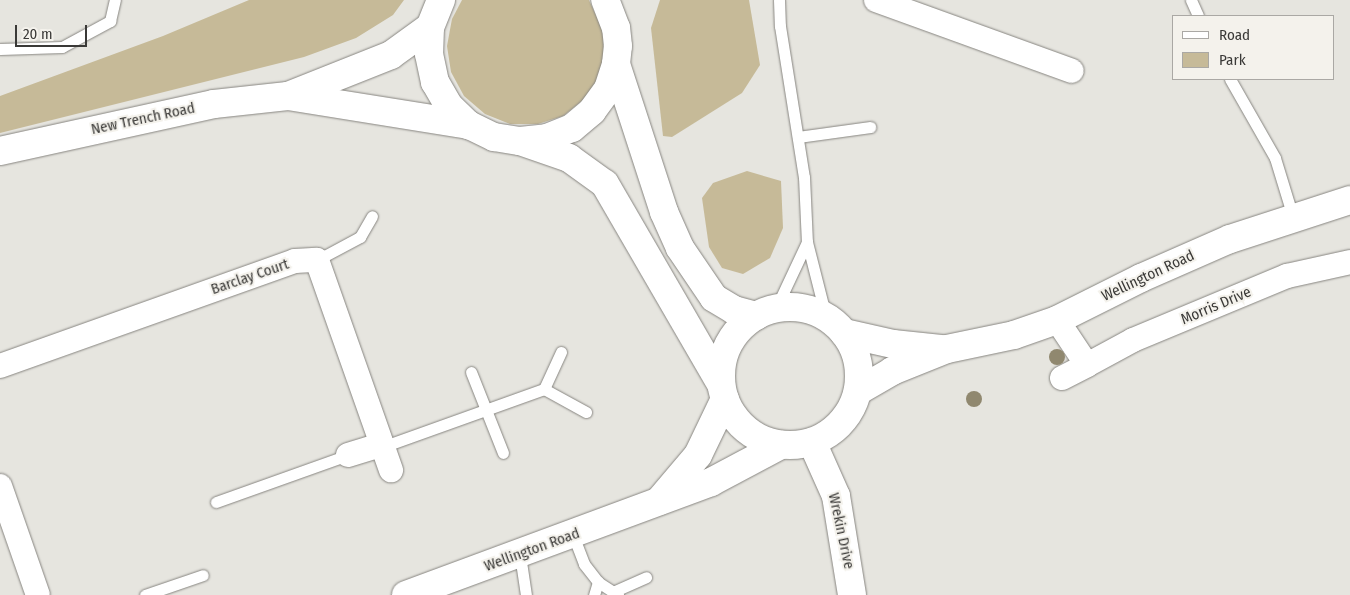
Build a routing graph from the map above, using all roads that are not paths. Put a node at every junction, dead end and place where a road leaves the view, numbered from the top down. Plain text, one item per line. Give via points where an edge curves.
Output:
1 (115, 0) edge
2 (441, 0) edge
3 (605, 0) edge
4 (626, 0) edge
5 (779, 0) edge
6 (876, 0) edge
7 (1191, 0) edge
8 (1198, 15) edge
9 (430, 26) junction
10 (616, 28) junction
11 (0, 49) edge
12 (616, 64) junction
13 (1072, 71) dead end
14 (1231, 80) edge
15 (288, 96) junction
16 (469, 125) junction
17 (870, 128) dead end
18 (798, 137) junction
19 (520, 141) junction
20 (0, 151) edge
21 (1350, 200) edge
22 (372, 216) dead end
23 (1293, 217) junction
24 (807, 242) junction
25 (317, 260) junction
26 (1350, 262) edge
27 (766, 312) junction
28 (1057, 320) junction
29 (835, 325) junction
30 (947, 349) junction
31 (561, 352) dead end
32 (1087, 365) junction
33 (0, 366) edge
34 (471, 372) dead end
35 (1062, 378) dead end
36 (544, 389) junction
37 (858, 391) junction
38 (723, 392) junction
39 (486, 410) junction
40 (586, 412) dead end
41 (812, 442) junction
42 (781, 445) junction
43 (382, 446) junction
44 (503, 453) dead end
45 (348, 455) joint
46 (392, 470) dead end
47 (0, 486) edge
48 (216, 502) dead end
49 (658, 502) junction
50 (572, 535) junction
51 (520, 555) junction
52 (203, 575) dead end
53 (646, 578) dead end
54 (598, 582) junction
55 (617, 593) edge
56 (38, 595) edge
57 (145, 595) edge
58 (406, 595) edge
59 (526, 595) edge
60 (594, 595) edge
61 (852, 595) edge

1 - 11 lane via 110,21 62,47
2 - 9 main road
3 - 10 main road
4 - 10 main road
5 - 18 lane via 780,26
6 - 13 street
7 - 8 lane
9 - 15 main road, New Trench Road via 390,55
9 - 16 main road via 428,54 435,82 450,106
10 - 12 main road
12 - 19 main road via 608,89 592,111 572,128 547,138
12 - 27 main road via 664,212 680,248 714,298 734,310
14 - 23 lane via 1275,158
15 - 16 main road, New Trench Road
15 - 20 main road, New Trench Road via 214,104
16 - 19 main road via 494,137
17 - 18 lane
18 - 24 lane via 804,177
19 - 38 main road via 569,158 605,184
21 - 23 main road, Wellington Road
22 - 25 lane via 360,236
23 - 28 main road, Wellington Road via 1150,274
24 - 27 lane
24 - 29 lane
25 - 33 street, Barclay Court via 295,261
25 - 43 street
26 - 32 street, Morris Drive via 1287,276 1133,340
27 - 29 main road via 810,310
27 - 38 main road via 732,338 725,352
28 - 30 main road, Wellington Road via 1014,335
28 - 32 street
29 - 30 main road, Wellington Road via 893,344
29 - 37 main road via 858,361
30 - 37 main road, Wellington Road via 892,371
31 - 36 lane
32 - 35 street, Morris Drive
34 - 39 lane
36 - 39 lane
36 - 40 lane
37 - 41 main road via 842,423
38 - 42 main road via 731,413 753,435
38 - 49 main road, Wellington Road via 698,455
39 - 43 lane
39 - 44 lane
41 - 42 main road
41 - 61 main road, Wrekin Drive via 836,496
42 - 49 main road, Wellington Road via 711,482
43 - 45 street
43 - 46 street
45 - 48 lane
47 - 56 street
49 - 50 main road, Wellington Road
50 - 51 main road, Wellington Road
50 - 54 lane via 584,564
51 - 58 main road, Wellington Road
51 - 59 lane
52 - 57 lane
53 - 55 lane
54 - 55 lane
54 - 60 lane

